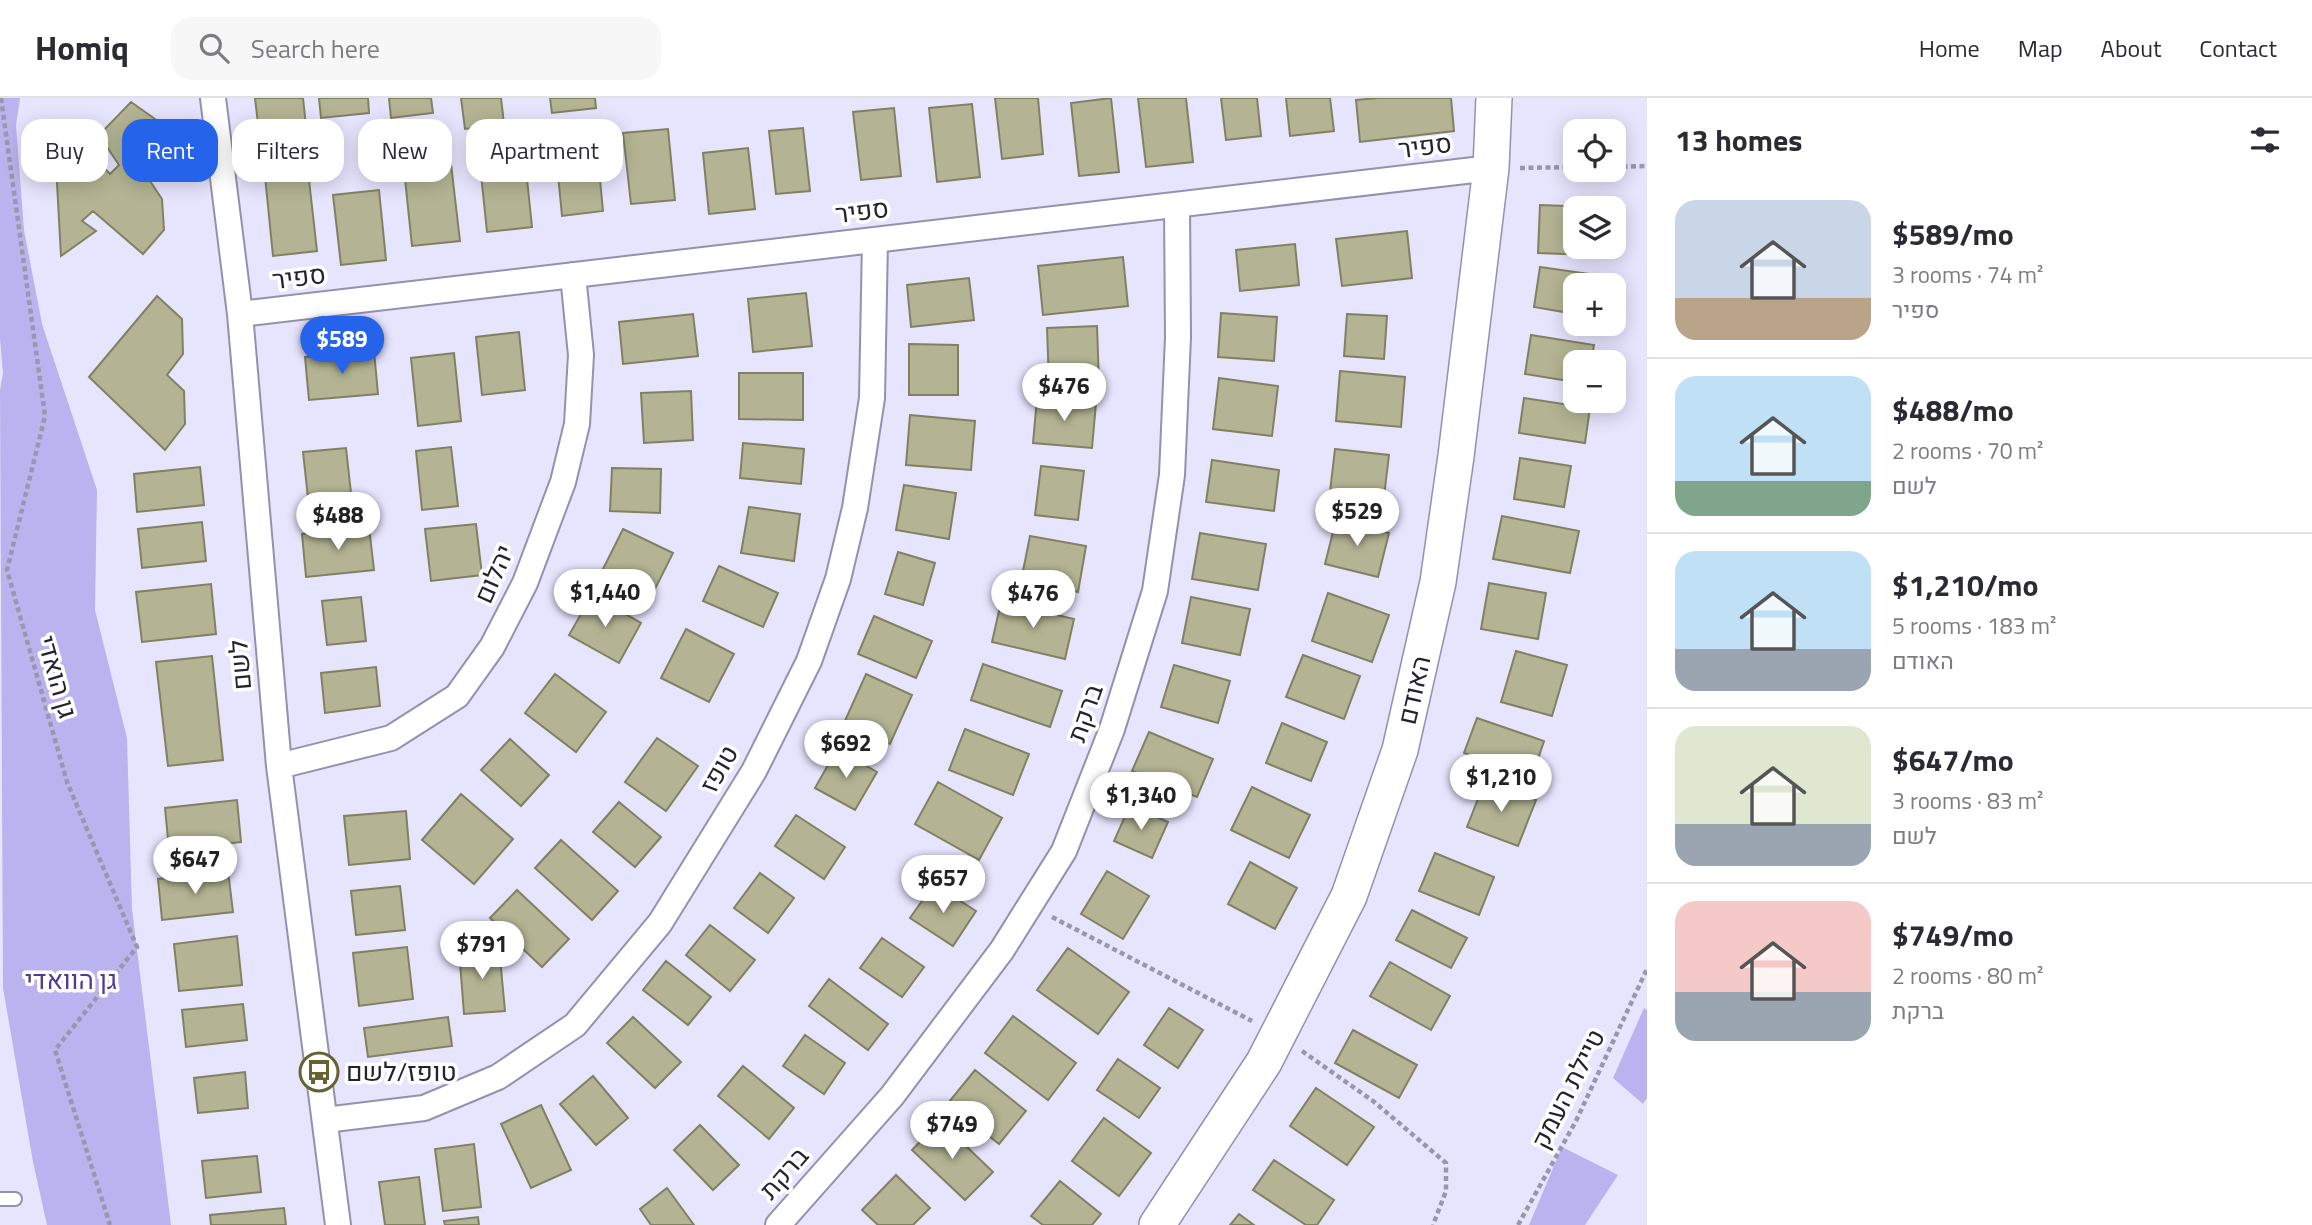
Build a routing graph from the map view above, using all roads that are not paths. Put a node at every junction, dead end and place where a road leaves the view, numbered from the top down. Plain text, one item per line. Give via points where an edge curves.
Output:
1 (213, 98) edge
2 (1494, 98) edge
3 (1491, 168) junction
4 (1177, 205) junction
5 (875, 240) junction
6 (573, 275) junction
7 (240, 314) junction
8 (279, 766) junction
9 (325, 1120) junction
10 (0, 1199) edge
11 (15, 1199) dead end
12 (338, 1225) edge
13 (778, 1225) edge
14 (1157, 1225) edge

1 - 7 street, לשם
2 - 3 street, האודם
3 - 4 street, ספיר
3 - 14 street, האודם via 1438,582 1400,750 1349,896 1278,1035
4 - 5 street, ספיר
4 - 13 street, ברקת via 1172,475 1155,591 1112,730 1064,851 1002,950 892,1096
5 - 6 street, ספיר
5 - 9 street, טופז via 872,398 855,508 838,579 809,661 754,771 660,923 575,1025 498,1077 424,1108
6 - 7 street, ספיר
6 - 8 street, יהלום via 580,355 577,424 563,482 526,583 492,648 457,696 391,738
7 - 8 street, לשם
8 - 9 street, לשם
9 - 12 street, לשם
10 - 11 lane

